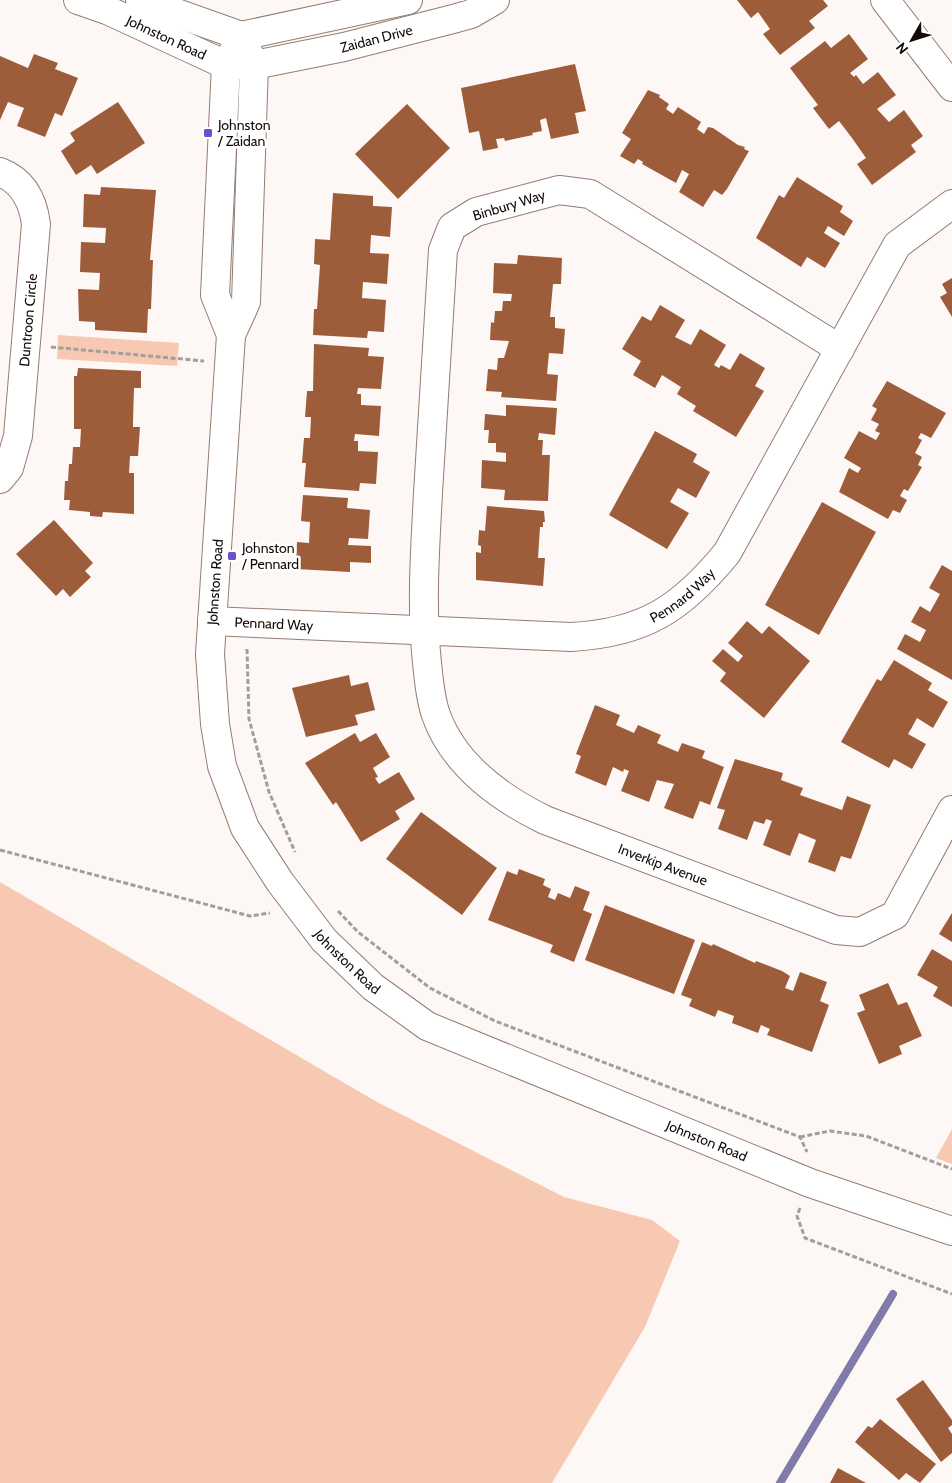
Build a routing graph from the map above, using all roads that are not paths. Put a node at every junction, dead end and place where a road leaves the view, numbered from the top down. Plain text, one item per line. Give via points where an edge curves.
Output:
1 (78, 0) edge
2 (140, 0) edge
3 (408, 0) edge
4 (495, 0) edge
5 (885, 0) edge
6 (241, 36) junction
7 (226, 65) junction
8 (254, 65) junction
9 (952, 87) edge
10 (0, 172) edge
11 (952, 204) edge
12 (231, 335) junction
13 (840, 349) junction
14 (0, 479) edge
15 (212, 621) junction
16 (424, 631) junction
17 (952, 810) edge
18 (952, 1231) edge

1 - 7 street, Johnston Road via 107,10
2 - 6 street, Johnston Road
3 - 6 street
4 - 8 street, Zaidan Drive via 462,16 344,47
5 - 9 street
6 - 7 street, Johnston Road
6 - 8 street, Johnston Road
7 - 8 street, Johnston Road
7 - 12 street, Johnston Road via 215,295
8 - 12 street, Johnston Road via 246,302
10 - 14 street, Duntroon Circle via 24,188 34,206 36,224 18,436 9,468
11 - 13 street, Pennard Way via 897,245
12 - 15 street, Johnston Road
13 - 16 street, Pennard Way via 727,553 690,594 636,627 596,636 571,638
13 - 16 street, Binbury Way via 590,194 559,190 476,212 452,227 443,250 424,564
15 - 16 street, Pennard Way
15 - 18 street, Johnston Road via 210,654 215,724 222,766 245,828 324,940 372,987 426,1026 805,1181
16 - 17 street, Inverkip Avenue via 430,694 437,716 472,770 493,790 545,820 836,930 860,932 895,915

